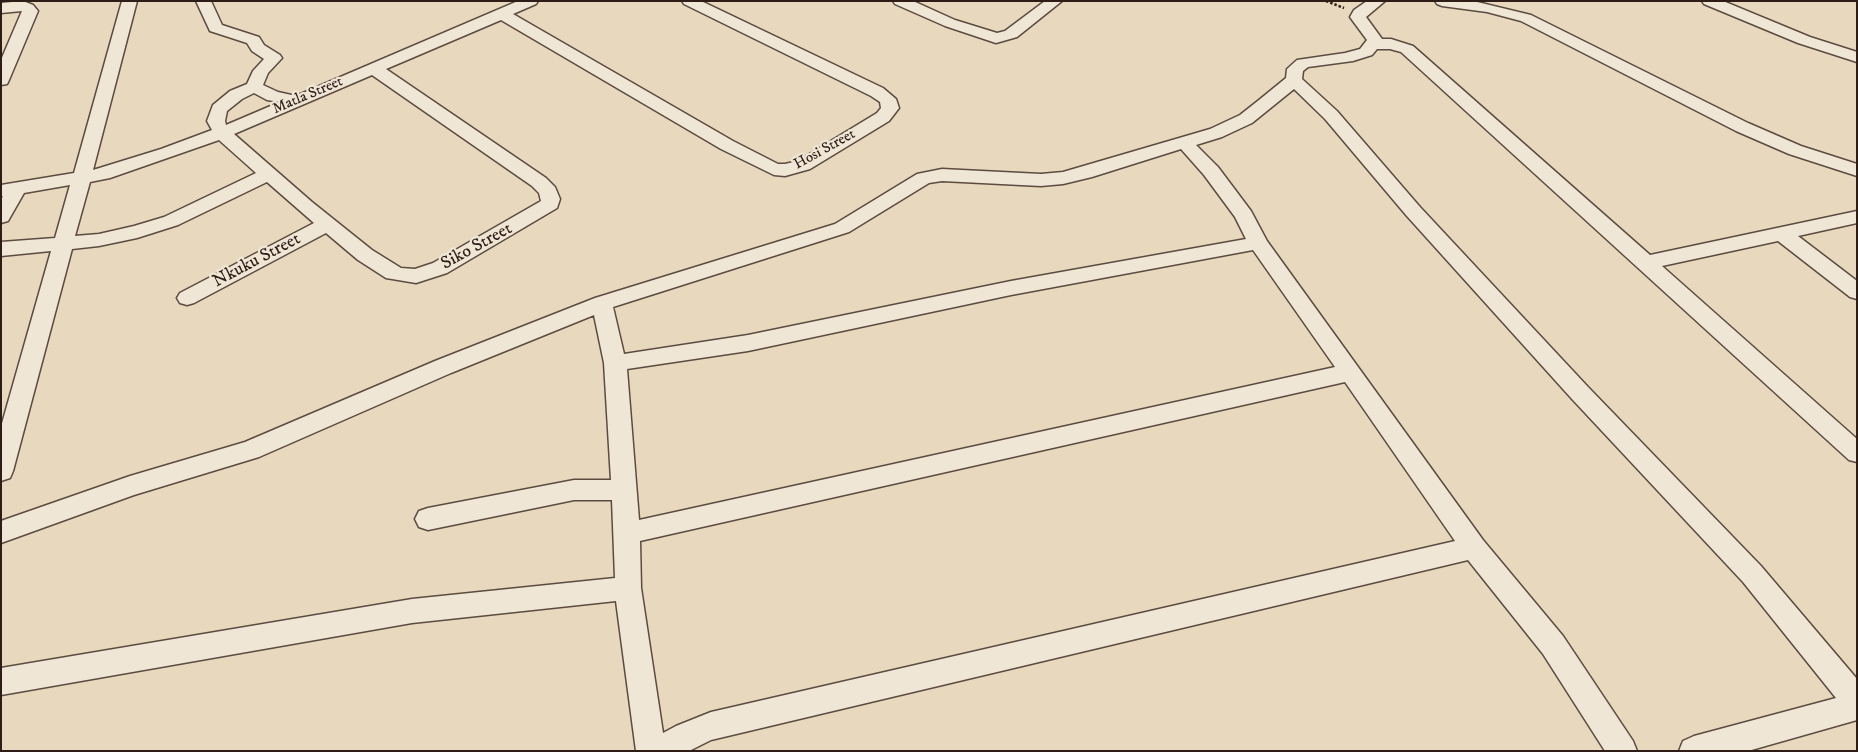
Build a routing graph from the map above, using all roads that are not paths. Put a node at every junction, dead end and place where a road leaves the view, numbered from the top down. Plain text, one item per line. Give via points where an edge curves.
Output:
1 (130, 1) edge
2 (203, 1) edge
3 (530, 1) edge
4 (689, 1) edge
5 (900, 1) edge
6 (1055, 1) edge
7 (1378, 1) edge
8 (1442, 1) edge
9 (1708, 1) edge
10 (1, 8) edge
11 (502, 14) junction
12 (1377, 43) junction
13 (1857, 57) edge
14 (373, 68) junction
15 (1, 80) edge
16 (1294, 80) junction
17 (254, 88) junction
18 (296, 101) junction
19 (223, 132) junction
20 (1184, 142) junction
21 (1857, 170) edge
22 (268, 174) junction
23 (80, 179) junction
24 (9, 190) edge
25 (1, 217) edge
26 (1857, 217) edge
27 (327, 224) junction
28 (1780, 233) junction
29 (63, 243) junction
30 (1258, 243) junction
31 (4, 253) edge
32 (1646, 263) junction
33 (1857, 292) edge
34 (187, 298) dead end
35 (602, 303) junction
36 (615, 363) junction
37 (1350, 372) junction
38 (1857, 453) edge
39 (1, 471) edge
40 (624, 491) junction
41 (428, 519) dead end
42 (1, 532) edge
43 (627, 533) junction
44 (1474, 548) junction
45 (628, 588) junction
46 (1, 682) edge
47 (1857, 701) edge
48 (1857, 706) edge
49 (651, 751) edge
50 (661, 751) edge
51 (1622, 751) edge
52 (1694, 751) edge

1 - 23 street
2 - 17 street via 216,28 253,40 258,48 274,58 261,71
3 - 11 street, Matla Street
4 - 11 street, Hosi Street via 877,92 886,98 890,108 883,116 804,165 774,169
5 - 6 street via 950,23 996,38 1011,34
7 - 12 street via 1358,17
8 - 21 street via 1526,18 1742,127 1795,150
9 - 13 street via 1804,40
10 - 15 street via 23,6 30,11
11 - 14 street, Matla Street
12 - 16 street via 1360,55 1303,63 1295,69
12 - 32 street via 1407,48
14 - 18 street, Matla Street
14 - 27 street, Siko Street via 539,182 548,191 550,204 440,268 416,276 393,273
16 - 20 street via 1246,119
16 - 47 street via 1331,116 1413,211 1580,393 1752,574
17 - 18 street
17 - 19 street via 236,95 219,109 216,120
18 - 19 street, Matla Street
19 - 22 street, Siko Street
19 - 23 street, Matla Street via 140,163
20 - 30 street via 1244,215
20 - 35 street via 1063,178 1041,180 942,175 924,178 842,228
22 - 27 street, Siko Street
22 - 29 street via 171,221 108,238
23 - 24 street, Matla Street
23 - 29 street
24 - 25 street
26 - 28 street
27 - 34 street, Nkuku Street
28 - 32 street
28 - 33 street
29 - 31 street
29 - 39 street
30 - 36 street via 1011,288 748,343
30 - 37 street
32 - 38 street
35 - 36 street
35 - 42 street via 251,450 130,486
36 - 40 street
37 - 43 street
37 - 44 street
40 - 41 street via 574,490
40 - 43 street
43 - 45 street
44 - 50 street via 711,726
44 - 51 street via 1553,645
45 - 46 street via 412,611
45 - 49 street
48 - 52 street

